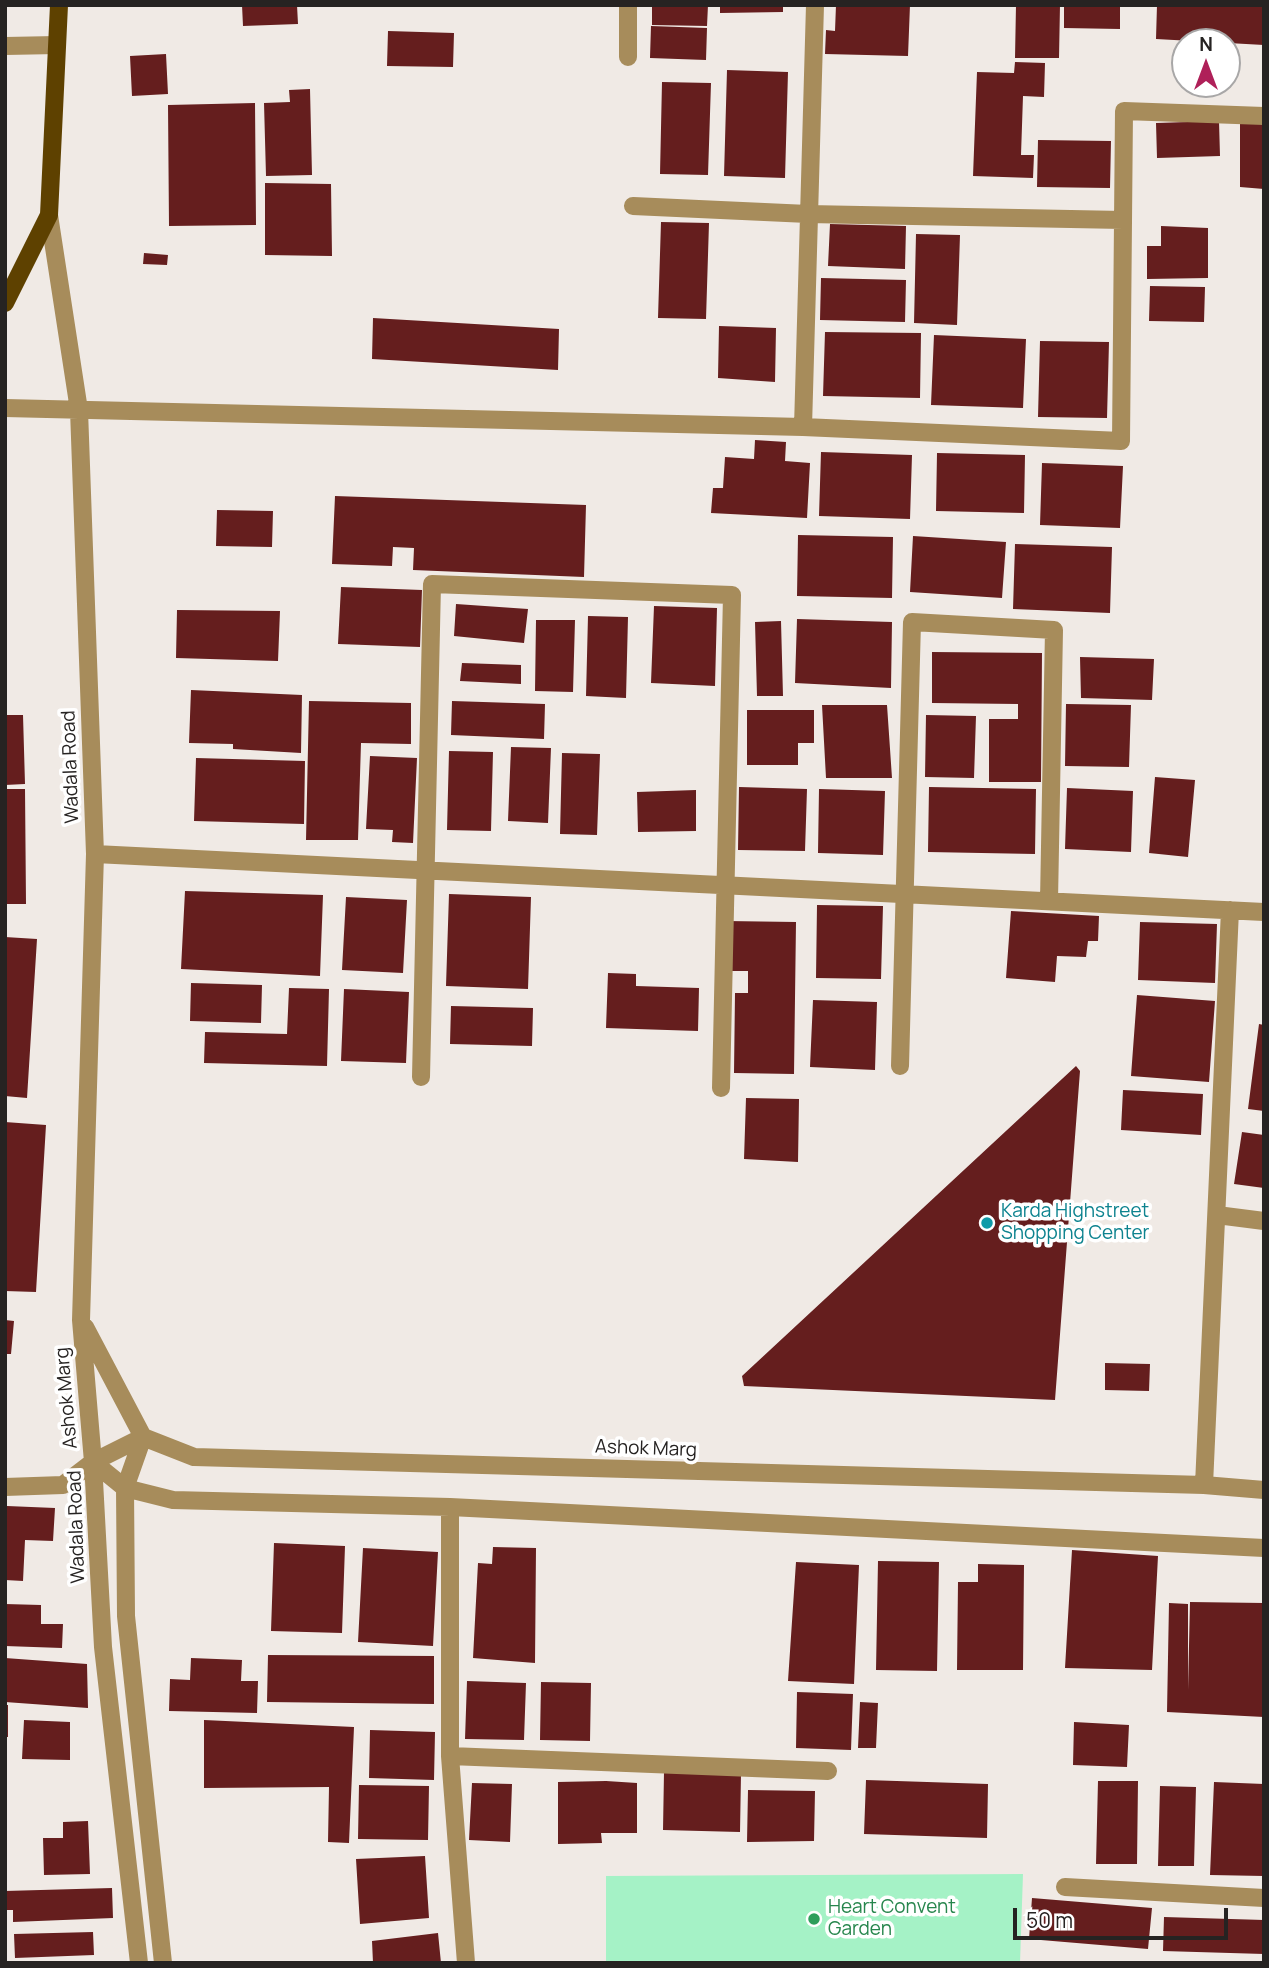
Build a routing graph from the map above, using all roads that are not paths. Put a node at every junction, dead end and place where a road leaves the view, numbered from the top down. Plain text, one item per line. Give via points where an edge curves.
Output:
1 (59, 5) edge
2 (628, 5) edge
3 (814, 5) edge
4 (5, 46) edge
5 (57, 46) junction
6 (628, 57) dead end
7 (1264, 116) edge
8 (634, 206) dead end
9 (808, 214) junction
10 (49, 215) junction
11 (1123, 220) junction
12 (8, 294) edge
13 (5, 408) edge
14 (79, 410) junction
15 (803, 427) junction
16 (95, 854) junction
17 (426, 870) junction
18 (725, 885) junction
19 (902, 894) junction
20 (1049, 901) junction
21 (1230, 910) junction
22 (1264, 912) edge
23 (900, 1066) dead end
24 (421, 1077) dead end
25 (721, 1088) dead end
26 (1217, 1215) junction
27 (1264, 1221) edge
28 (81, 1321) junction
29 (143, 1437) junction
30 (93, 1462) junction
31 (1205, 1485) junction
32 (5, 1488) edge
33 (125, 1488) junction
34 (1264, 1490) edge
35 (450, 1507) junction
36 (1264, 1548) edge
37 (450, 1756) junction
38 (828, 1771) dead end
39 (1065, 1887) dead end
40 (1264, 1898) edge
41 (139, 1963) edge
42 (163, 1963) edge
43 (466, 1963) edge

1 - 5 main road
2 - 6 street
3 - 9 street
4 - 5 street
5 - 10 main road
7 - 11 street via 1124,111
8 - 9 street
9 - 11 street
9 - 15 street
10 - 12 main road
10 - 14 street, Wadala Road
11 - 15 street via 1121,441
13 - 14 street
14 - 15 street
14 - 16 street, Wadala Road
16 - 17 street
16 - 28 street, Wadala Road
17 - 18 street
17 - 18 street via 432,584 732,595
17 - 24 street
18 - 19 street
18 - 25 street
19 - 20 street
19 - 20 street via 912,622 1054,631
19 - 23 street
20 - 21 street
21 - 22 street
21 - 26 street
26 - 27 street
26 - 31 street
28 - 29 street, Ashok Marg
28 - 30 street, Ashok Marg
29 - 30 street, Wadala Road
29 - 31 street, Ashok Marg via 194,1457
29 - 33 street
30 - 32 street via 63,1485
30 - 33 street, Ashok Marg
30 - 41 street, Wadala Road via 103,1647
31 - 34 street, Ashok Marg
33 - 35 street, Ashok Marg via 173,1500
33 - 42 street via 126,1616
35 - 36 street, Ashok Marg
35 - 37 street
37 - 38 street
37 - 43 street
39 - 40 street

